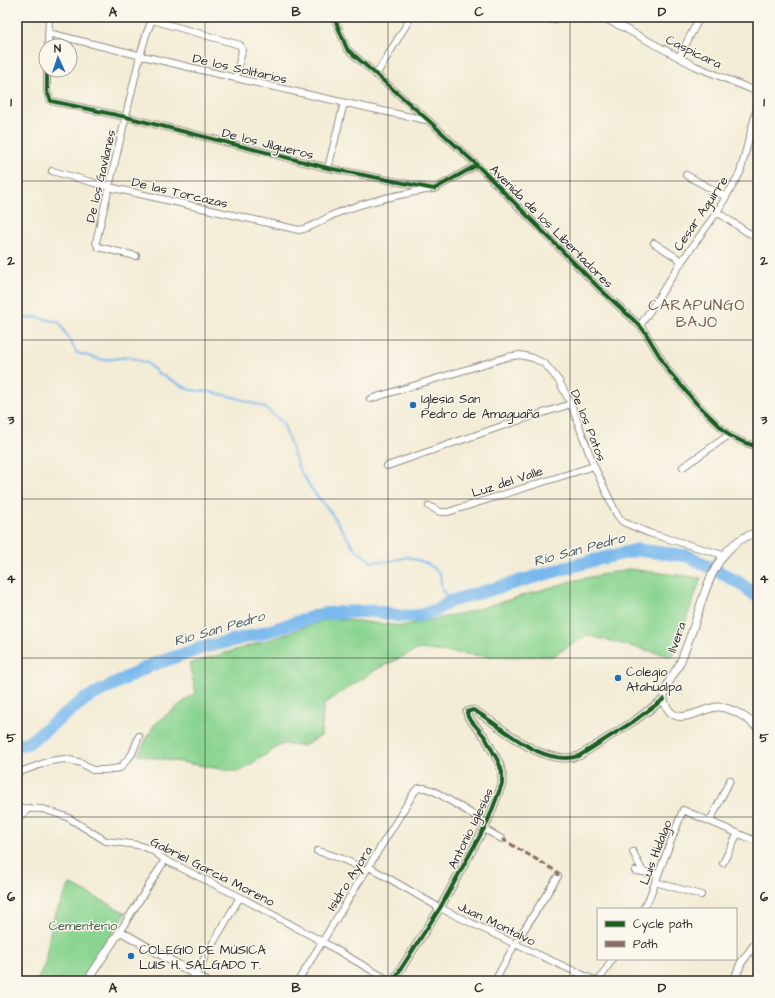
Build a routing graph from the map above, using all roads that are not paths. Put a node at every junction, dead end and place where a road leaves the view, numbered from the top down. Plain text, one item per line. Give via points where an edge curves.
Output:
1 (49, 17) edge
2 (334, 17) edge
3 (411, 17) edge
4 (543, 17) edge
5 (560, 17) edge
6 (601, 17) edge
7 (700, 17) edge
8 (152, 18) edge
9 (48, 33) junction
10 (48, 38) edge
11 (140, 56) junction
12 (679, 58) junction
13 (376, 75) junction
14 (47, 78) edge
15 (236, 78) junction
16 (758, 92) edge
17 (344, 103) junction
18 (758, 104) edge
19 (126, 117) junction
20 (428, 120) junction
21 (477, 165) junction
22 (328, 168) junction
23 (52, 171) dead end
24 (686, 175) dead end
25 (109, 187) junction
26 (434, 188) junction
27 (726, 197) junction
28 (717, 212) junction
29 (758, 237) edge
30 (654, 243) dead end
31 (136, 256) dead end
32 (682, 261) junction
33 (640, 326) junction
34 (370, 399) dead end
35 (571, 404) junction
36 (729, 435) junction
37 (758, 446) edge
38 (387, 466) dead end
39 (594, 466) junction
40 (683, 467) dead end
41 (429, 506) dead end
42 (758, 532) edge
43 (723, 555) junction
44 (664, 699) junction
45 (758, 728) edge
46 (139, 736) dead end
47 (17, 773) edge
48 (730, 780) dead end
49 (17, 808) edge
50 (29, 808) junction
51 (17, 820) edge
52 (710, 820) junction
53 (485, 826) junction
54 (738, 833) junction
55 (502, 839) dead end
56 (758, 842) edge
57 (317, 851) dead end
58 (633, 852) dead end
59 (164, 860) junction
60 (723, 863) dead end
61 (368, 869) junction
62 (635, 871) dead end
63 (643, 872) junction
64 (658, 874) junction
65 (558, 876) dead end
66 (655, 882) junction
67 (701, 895) dead end
68 (240, 897) junction
69 (440, 908) junction
70 (644, 908) edge
71 (120, 931) junction
72 (758, 940) edge
73 (323, 942) junction
74 (515, 944) junction
75 (611, 960) edge
76 (193, 978) edge
77 (87, 981) edge
78 (206, 981) edge
79 (298, 981) edge
80 (391, 981) edge
81 (495, 981) edge
82 (598, 981) edge
83 (734, 981) edge

1 - 9 street
2 - 13 street, Avenida de los Libertadores via 347,49
3 - 13 street
4 - 5 street via 553,20
6 - 12 street, Caspicara
7 - 12 street
8 - 11 street, De los Gavilanes
8 - 15 street via 240,45 242,50
9 - 10 street
9 - 11 street, De los Solitarios
11 - 15 street, De los Solitarios
11 - 19 street, De los Gavilanes
12 - 16 street, Caspicara
13 - 20 street, Avenida de los Libertadores
14 - 19 street, De los Jilgueros via 50,101
15 - 17 street, De los Solitarios
17 - 20 street, De los Solitarios
17 - 22 street
18 - 27 street, Cesar Aguirre via 740,173
19 - 22 street, De los Jilgueros
19 - 25 street, De los Gavilanes
20 - 21 street, Avenida de los Libertadores
21 - 26 street
21 - 33 street, Avenida de los Libertadores
22 - 26 street, De los Jilgueros
23 - 25 street, De las Torcazas
24 - 27 street
25 - 26 street, De las Torcazas via 299,230 334,214 384,198
25 - 31 street, De los Gavilanes via 96,242 98,246
27 - 28 street, Cesar Aguirre
28 - 29 street
28 - 32 street, Cesar Aguirre
30 - 32 street
32 - 33 street, Cesar Aguirre
33 - 36 street, Avenida de los Libertadores via 668,370
34 - 35 street, De los Patos via 520,355 545,364
35 - 38 street
35 - 39 street, De los Patos
36 - 37 street, Avenida de los Libertadores
36 - 40 street
39 - 41 street, Luz del Valle via 448,512 440,512
39 - 43 street, De los Patos via 617,515 623,522 649,533
42 - 43 street, Ilvera via 739,539
43 - 44 street, Ilvera via 705,589 689,640 665,691
44 - 45 street via 667,708 675,714 685,717 708,708 720,707 734,711
44 - 53 street, Antonio Iglesias via 579,756 571,758 549,757 484,716 473,710 468,712 468,717 485,737 502,772 502,784
46 - 47 street via 132,754 120,768 92,770 82,763 65,759 50,761
48 - 52 street
49 - 50 street, Gabriel Garcia Moreno
50 - 51 street
50 - 59 street, Gabriel Garcia Moreno via 43,809 67,817 106,841 138,845 152,850
52 - 54 street, Luis Hidalgo
52 - 64 street, Luis Hidalgo via 683,810
53 - 55 street
53 - 61 street, Isidro Ayora via 434,792 419,788
53 - 69 street, Antonio Iglesias
54 - 56 street, Luis Hidalgo
54 - 60 street
57 - 61 street, Juan Montalvo
58 - 63 street
59 - 68 street, Gabriel Garcia Moreno
59 - 71 street
61 - 69 street, Juan Montalvo
61 - 73 street, Isidro Ayora
62 - 63 street
63 - 64 street
64 - 66 street, Luis Hidalgo
65 - 74 street
66 - 67 street
66 - 70 street, Luis Hidalgo
68 - 73 street, Gabriel Garcia Moreno
68 - 76 street
69 - 74 street, Juan Montalvo
69 - 80 street, Antonio Iglesias
71 - 76 street
71 - 77 street
72 - 83 street via 742,963
73 - 79 street, Isidro Ayora
73 - 80 street, Gabriel Garcia Moreno
74 - 81 street
74 - 82 street, Juan Montalvo
75 - 82 street
76 - 78 street

